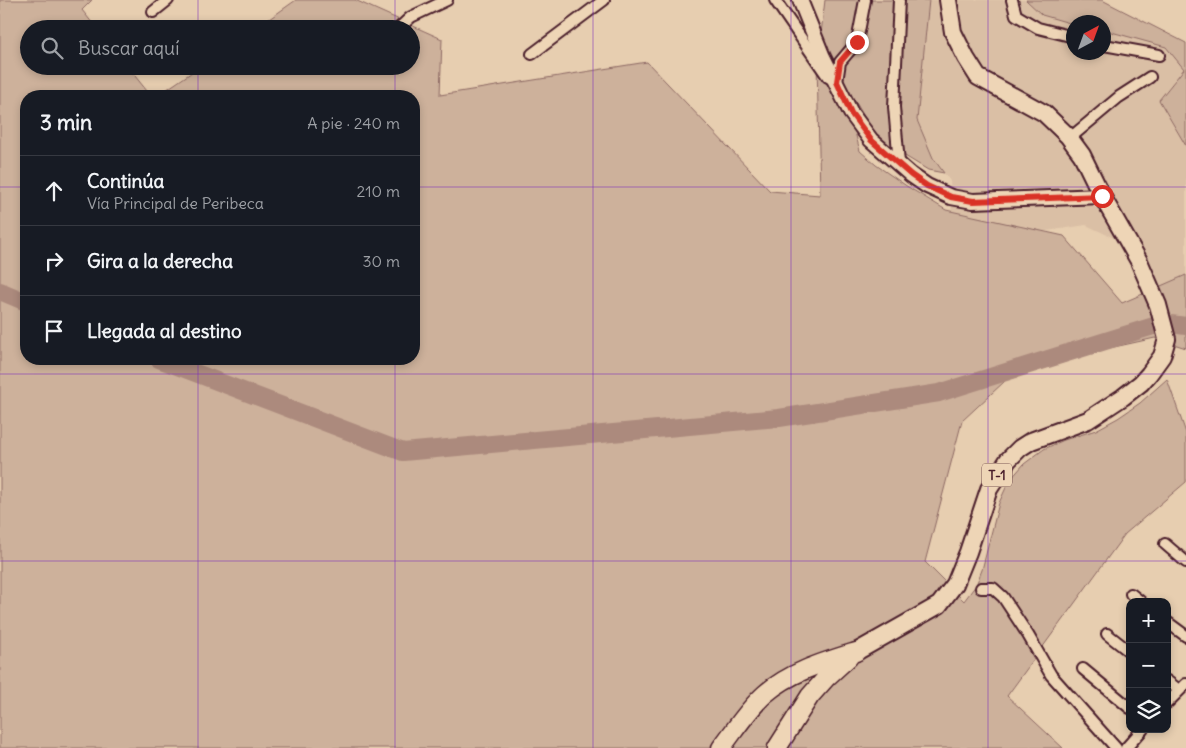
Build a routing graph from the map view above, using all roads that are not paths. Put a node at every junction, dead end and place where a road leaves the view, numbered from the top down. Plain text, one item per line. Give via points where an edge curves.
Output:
1 (168, 0) edge
2 (447, 0) edge
3 (604, 0) edge
4 (775, 0) edge
5 (800, 0) edge
6 (865, 0) edge
7 (899, 0) edge
8 (948, 0) edge
9 (1012, 0) edge
10 (153, 12) dead end
11 (408, 20) edge
12 (1066, 35) edge
13 (1111, 45) edge
14 (532, 54) dead end
15 (1158, 55) dead end
16 (1150, 77) dead end
17 (837, 82) junction
18 (1070, 138) junction
19 (899, 163) junction
20 (1102, 196) junction
21 (1165, 544) dead end
22 (1186, 562) edge
23 (981, 588) dead end
24 (1131, 594) dead end
25 (1136, 598) edge
26 (1171, 625) edge
27 (1107, 634) dead end
28 (1186, 636) edge
29 (1126, 649) edge
30 (856, 652) junction
31 (1083, 669) dead end
32 (1182, 687) edge
33 (1171, 699) edge
34 (1126, 705) edge
35 (1139, 733) edge
36 (721, 748) edge
37 (777, 748) edge
38 (1116, 748) edge
39 (1126, 748) edge

1 - 10 street
2 - 11 street
3 - 14 street
4 - 17 street via 828,77
5 - 17 main road
6 - 17 street via 857,42 840,62
7 - 19 street via 894,107
8 - 18 highway, T-1 via 953,32 978,77 1044,113
9 - 12 street via 1016,15 1038,28
13 - 15 street
16 - 18 street via 1119,97
17 - 19 main road via 851,113 866,134
18 - 20 highway, T-1
19 - 20 main road via 927,186 951,197 973,201
20 - 30 highway, T-1 via 1139,261 1164,323 1167,339 1162,356 1141,383 1088,420 1020,448 989,488 955,584 939,605
21 - 22 street
23 - 38 street via 993,588 1003,597 1051,675
24 - 25 street
26 - 28 street
27 - 29 street
30 - 36 highway, T-1 via 815,666 778,684
30 - 37 highway, T-1 via 810,696
31 - 34 street
32 - 33 street
35 - 39 street

